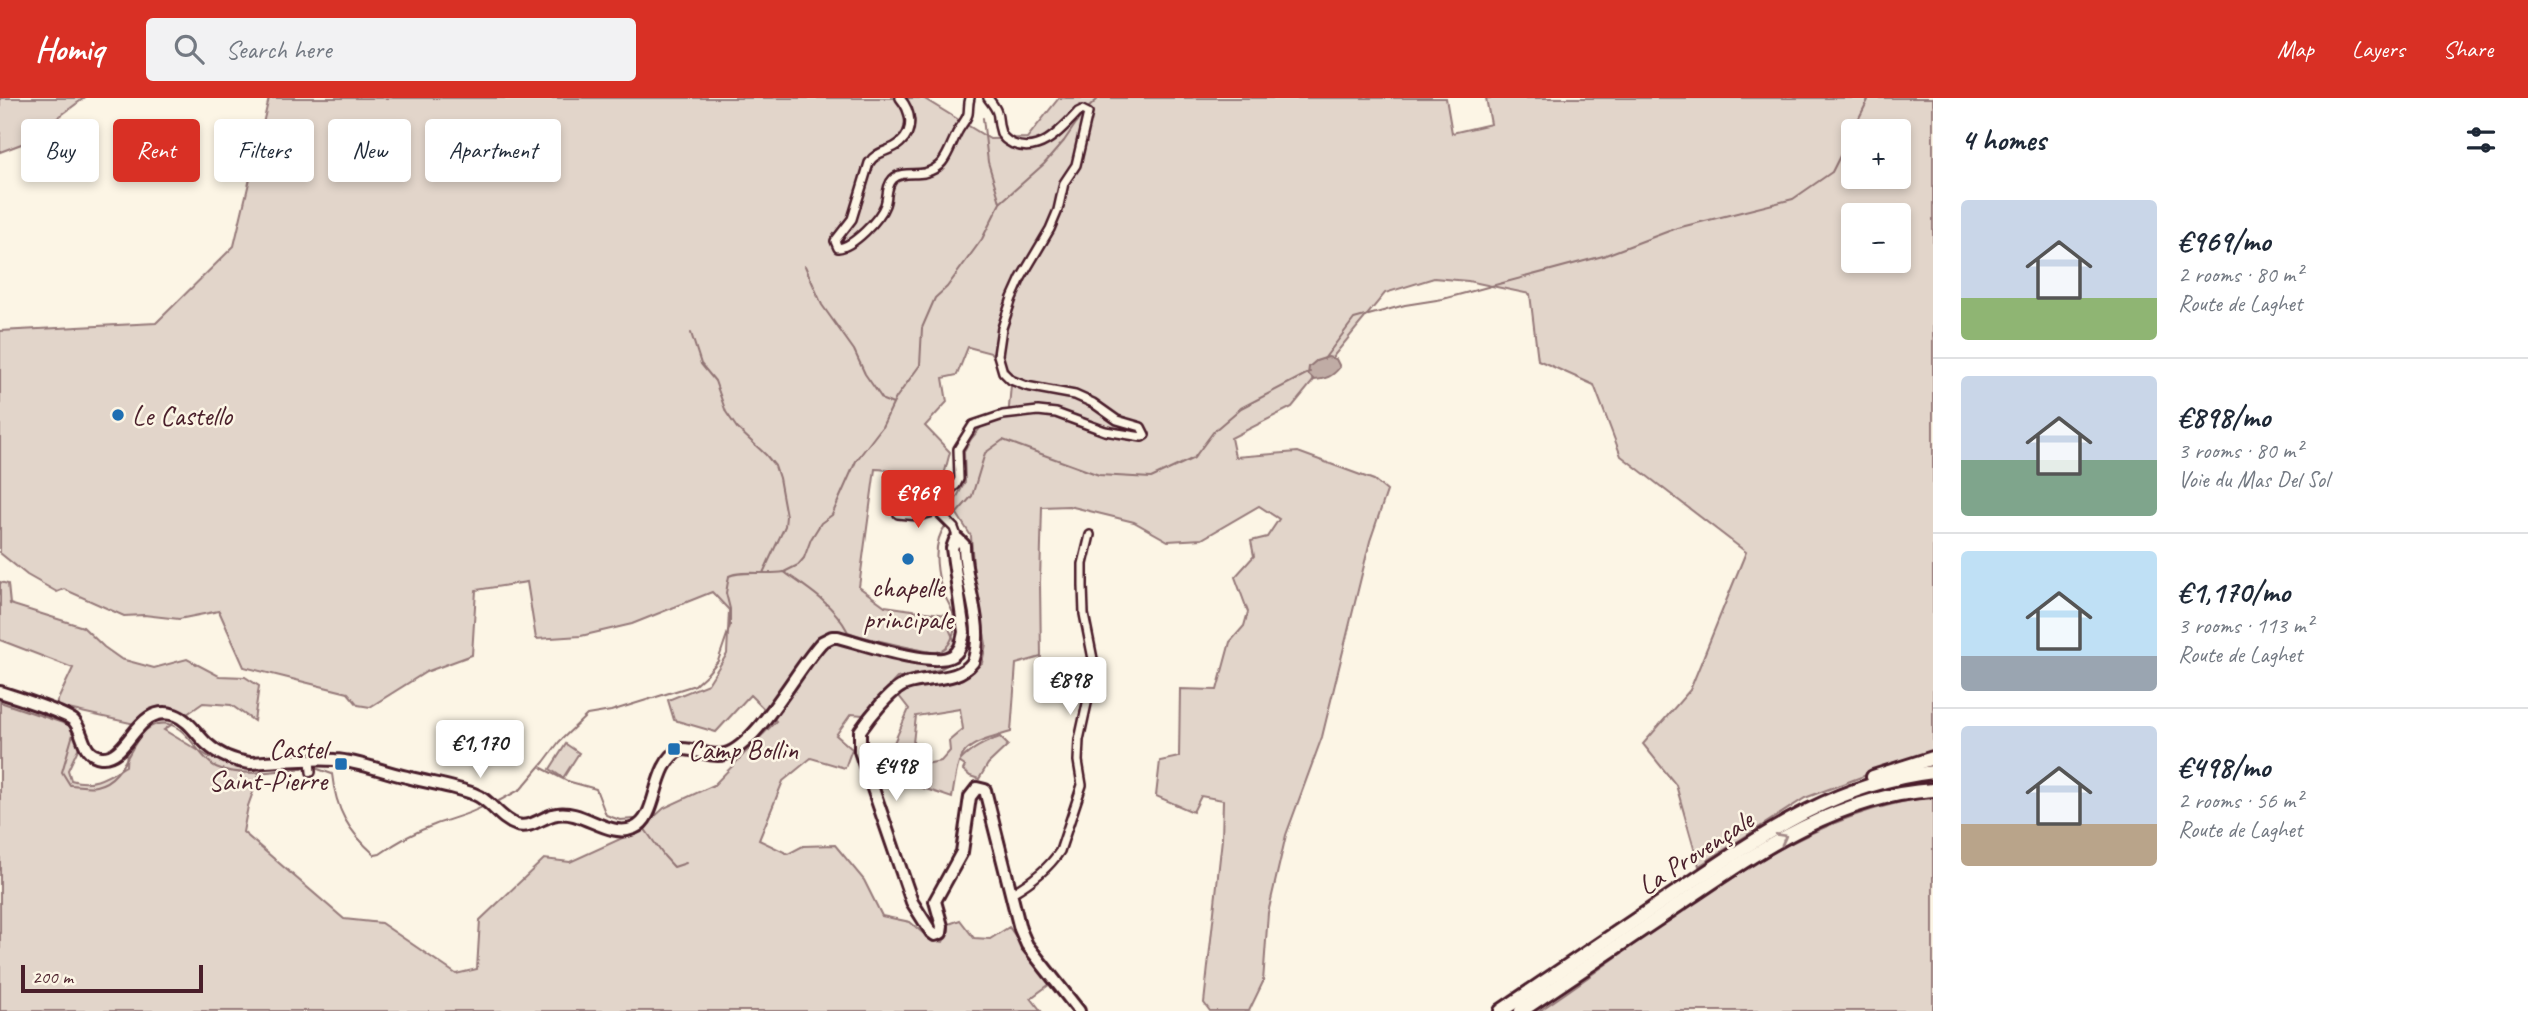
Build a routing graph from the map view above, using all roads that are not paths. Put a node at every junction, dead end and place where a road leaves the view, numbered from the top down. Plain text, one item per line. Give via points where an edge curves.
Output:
1 (901, 98) edge
2 (970, 98) edge
3 (988, 98) edge
4 (937, 512) junction
5 (898, 514) dead end
6 (956, 533) junction
7 (1090, 535) dead end
8 (0, 692) edge
9 (1933, 758) edge
10 (1933, 772) edge
11 (1933, 790) edge
12 (1791, 818) junction
13 (1012, 893) junction
14 (1079, 1011) edge
15 (1501, 1011) edge
16 (1521, 1011) edge

1 - 2 street via 910,113 906,135 894,147 873,155 852,219 835,241 838,248 862,234 881,214 890,182 897,176 937,169 945,160 967,118
3 - 4 street via 999,112 1001,133 1019,146 1047,142 1082,110 1087,113 1076,165 1002,328 998,355 1003,372 1026,386 1087,399 1117,420 1141,427 1145,435 1105,431 1044,412 1003,415 973,425 958,449 959,480 936,502
4 - 5 street
4 - 6 street
6 - 8 main road via 952,548 964,632 956,653 944,659 894,653 838,637 822,642 764,721 734,750 720,755 681,749 670,757 647,814 630,830 560,813 522,826 474,794 337,760 311,766 236,761 211,747 178,716 167,713 147,719 116,752 99,757 86,749 70,718
6 - 13 main road via 964,545 978,629 973,662 959,674 908,683 896,690 865,723 859,744 912,902 931,933 939,935 942,930 935,901 962,852 970,797 977,788 987,793
7 - 13 street via 1083,586 1093,659 1079,740 1082,785 1054,860
9 - 12 highway via 1836,790
10 - 12 highway, La Provençale via 1860,788
16 -> 11 highway, La Provençale via 1780,839 1852,807
12 - 15 highway, La Provençale
13 - 14 main road via 1027,945

